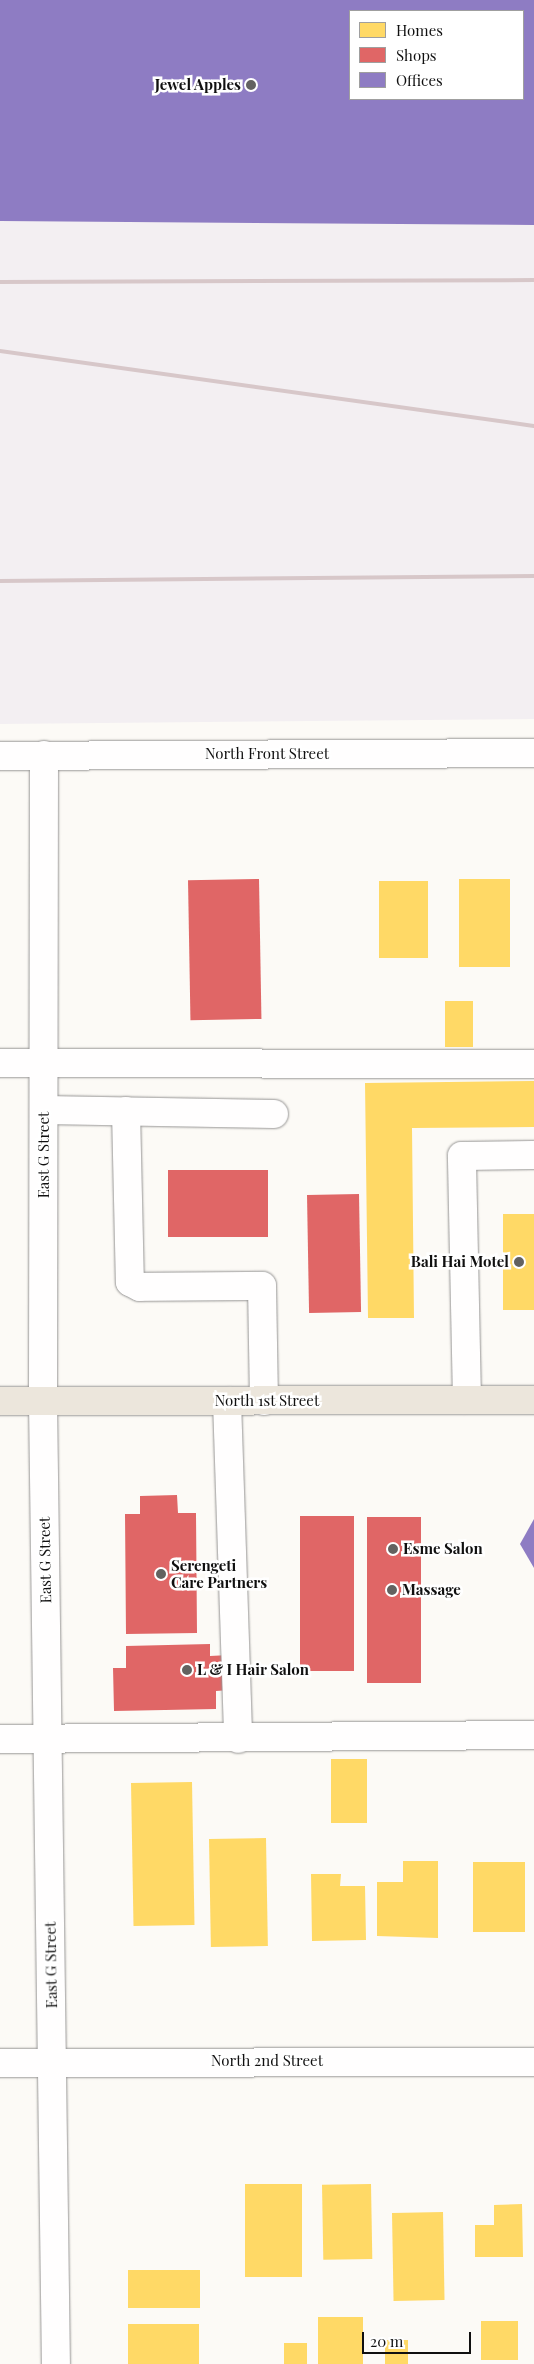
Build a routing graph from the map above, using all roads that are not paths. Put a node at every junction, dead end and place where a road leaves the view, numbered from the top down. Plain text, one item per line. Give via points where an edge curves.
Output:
1 (534, 753) edge
2 (44, 755) junction
3 (0, 756) edge
4 (0, 1063) edge
5 (534, 1064) edge
6 (43, 1066) junction
7 (44, 1110) junction
8 (126, 1111) junction
9 (274, 1114) dead end
10 (534, 1155) edge
11 (466, 1400) junction
12 (534, 1400) edge
13 (0, 1401) edge
14 (227, 1401) junction
15 (264, 1401) junction
16 (43, 1402) junction
17 (534, 1735) edge
18 (0, 1739) edge
19 (238, 1739) junction
20 (47, 1741) junction
21 (52, 2061) junction
22 (534, 2062) edge
23 (0, 2063) edge
24 (56, 2364) edge

1 - 2 street, North Front Street
2 - 3 street, North Front Street
2 - 6 street, East G Street
4 - 6 street
5 - 6 street
6 - 7 street, East G Street
7 - 8 street
7 - 16 street, East G Street
8 - 9 street
8 - 15 street via 130,1282 140,1287 262,1286
10 - 11 street via 462,1156
11 - 12 main road, North 1st Street
11 - 15 main road, North 1st Street
13 - 16 main road, North 1st Street
14 - 15 main road, North 1st Street
14 - 16 main road, North 1st Street
14 - 19 street
16 - 20 street, East G Street
17 - 19 street
18 - 20 street
19 - 20 street
20 - 21 street, East G Street
21 - 22 street, North 2nd Street
21 - 23 street, North 2nd Street
21 - 24 street, East G Street

